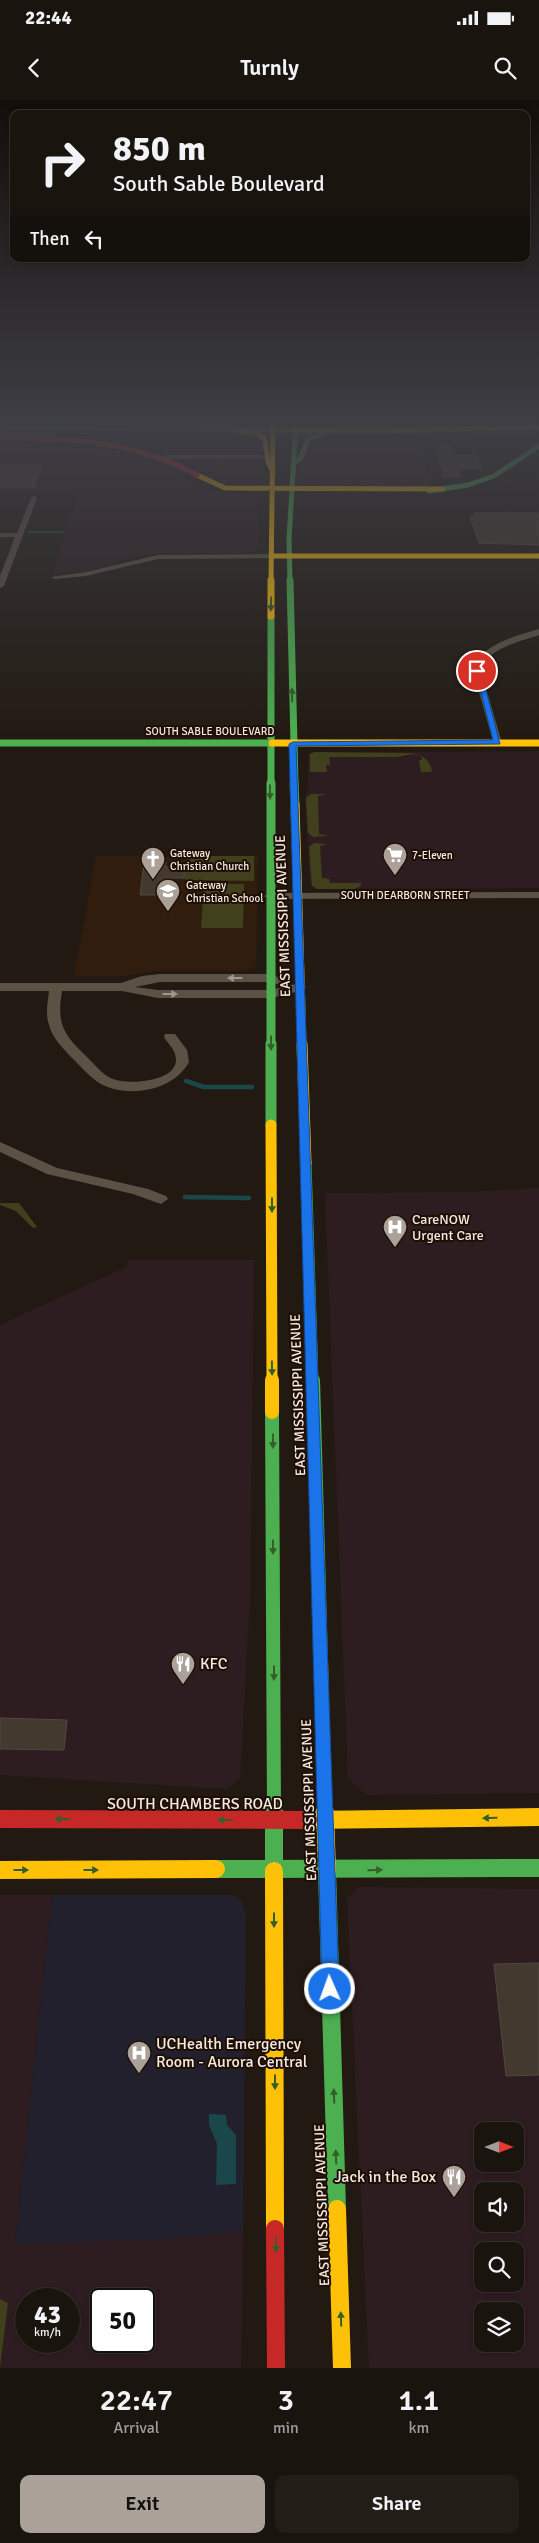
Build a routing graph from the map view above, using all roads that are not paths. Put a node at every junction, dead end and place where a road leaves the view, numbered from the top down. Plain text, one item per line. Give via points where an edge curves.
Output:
1 (22, 528) edge
2 (272, 528) edge
3 (290, 528) edge
4 (0, 535) edge
5 (19, 535) junction
6 (272, 556) junction
7 (289, 556) junction
8 (539, 556) edge
9 (54, 577) dead end
10 (0, 586) edge
11 (539, 632) edge
12 (0, 743) edge
13 (497, 743) junction
14 (539, 743) edge
15 (270, 744) junction
16 (293, 744) junction
17 (539, 895) edge
18 (270, 896) junction
19 (298, 896) junction
20 (271, 978) junction
21 (56, 986) junction
22 (122, 986) junction
23 (0, 987) edge
24 (300, 987) junction
25 (271, 994) junction
26 (170, 1037) dead end
27 (0, 1146) edge
28 (161, 1199) dead end
29 (539, 1817) edge
30 (0, 1819) edge
31 (325, 1820) junction
32 (274, 1821) junction
33 (539, 1868) edge
34 (0, 1870) edge
35 (274, 1871) junction
36 (327, 1871) junction
37 (276, 2368) edge
38 (342, 2368) edge

1 - 5 street
2 - 6 main road, EAST MISSISSIPPI AVENUE
3 - 7 main road, EAST MISSISSIPPI AVENUE
4 - 5 street
5 - 10 street
6 - 7 main road
6 - 9 street via 158,557 86,574
6 -> 15 main road, EAST MISSISSIPPI AVENUE
7 - 8 main road
16 -> 7 main road, EAST MISSISSIPPI AVENUE
11 - 13 street via 498,647 479,662 477,671
12 - 15 main road, SOUTH SABLE BOULEVARD
13 - 14 main road, SOUTH SABLE BOULEVARD
13 - 16 main road, SOUTH SABLE BOULEVARD
15 - 16 main road, SOUTH SABLE BOULEVARD
15 -> 18 main road, EAST MISSISSIPPI AVENUE
16 - 19 main road, EAST MISSISSIPPI AVENUE
17 - 19 street, SOUTH DEARBORN STREET
18 - 19 street, SOUTH DEARBORN STREET
18 - 20 main road, EAST MISSISSIPPI AVENUE
19 - 24 main road, EAST MISSISSIPPI AVENUE
20 -> 22 street via 150,979
20 - 24 street
20 - 25 main road, EAST MISSISSIPPI AVENUE
21 - 22 street
21 - 23 street
21 - 26 street via 52,1010 55,1029 66,1044 108,1082 143,1086 172,1076 183,1060 182,1051
22 -> 25 street via 158,994
24 - 25 street
24 - 31 main road, EAST MISSISSIPPI AVENUE
25 -> 32 main road, EAST MISSISSIPPI AVENUE
27 - 28 street via 28,1162 64,1175 136,1189
29 -> 31 main road, SOUTH CHAMBERS ROAD
32 -> 30 main road, SOUTH CHAMBERS ROAD
31 - 32 main road, SOUTH CHAMBERS ROAD
31 - 36 main road, EAST MISSISSIPPI AVENUE
32 - 35 main road, EAST MISSISSIPPI AVENUE
36 -> 33 main road
34 -> 35 main road
35 - 36 main road
35 -> 37 main road, EAST MISSISSIPPI AVENUE
38 -> 36 main road, EAST MISSISSIPPI AVENUE

